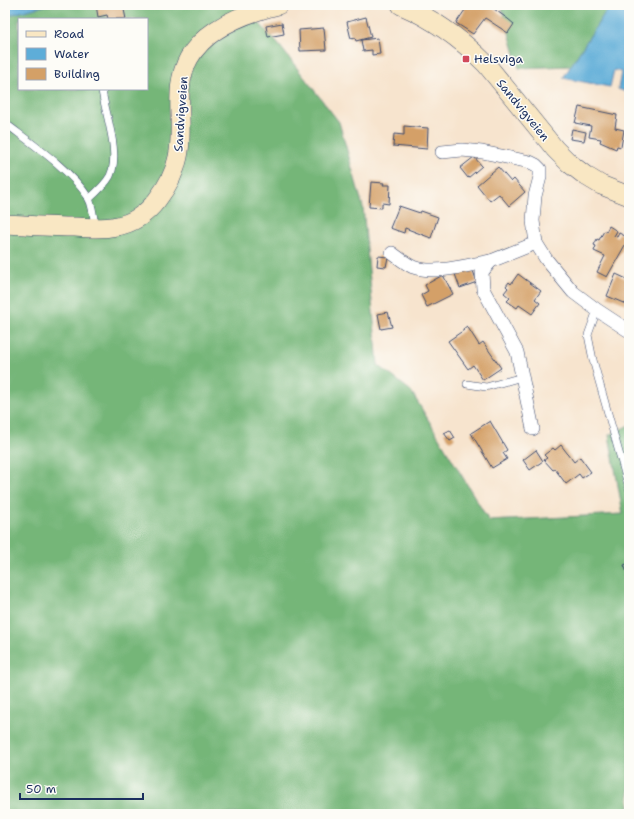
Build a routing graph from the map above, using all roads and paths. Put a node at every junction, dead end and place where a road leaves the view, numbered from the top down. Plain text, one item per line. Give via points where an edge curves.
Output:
1 (278, 5) edge
2 (401, 5) edge
3 (102, 90) edge
4 (5, 123) edge
5 (442, 152) dead end
6 (629, 196) edge
7 (89, 199) junction
8 (5, 224) edge
9 (95, 228) junction
10 (536, 243) junction
11 (392, 253) dead end
12 (491, 261) junction
13 (597, 310) junction
14 (629, 331) edge
15 (522, 377) junction
16 (467, 384) dead end
17 (533, 429) dead end
18 (629, 488) edge

1 - 9 main road, Sandvigveien via 233,20 198,46 184,70 180,95 179,156 165,190 146,213 136,219 118,226
2 - 6 main road, Sandvigveien via 437,24 474,52 569,163 601,185
3 - 7 lane via 114,159 106,182
4 - 7 lane via 51,159 78,184
5 - 10 street via 482,152 536,165 540,170 540,177 534,221
7 - 9 lane
8 - 9 main road, Sandvigveien
10 - 12 street
10 - 13 street via 573,292
11 - 12 street via 412,267 426,270
12 - 15 street via 482,272 483,289 517,352
13 - 14 street
13 - 18 lane via 588,335
15 - 16 lane via 486,387
15 - 17 street

